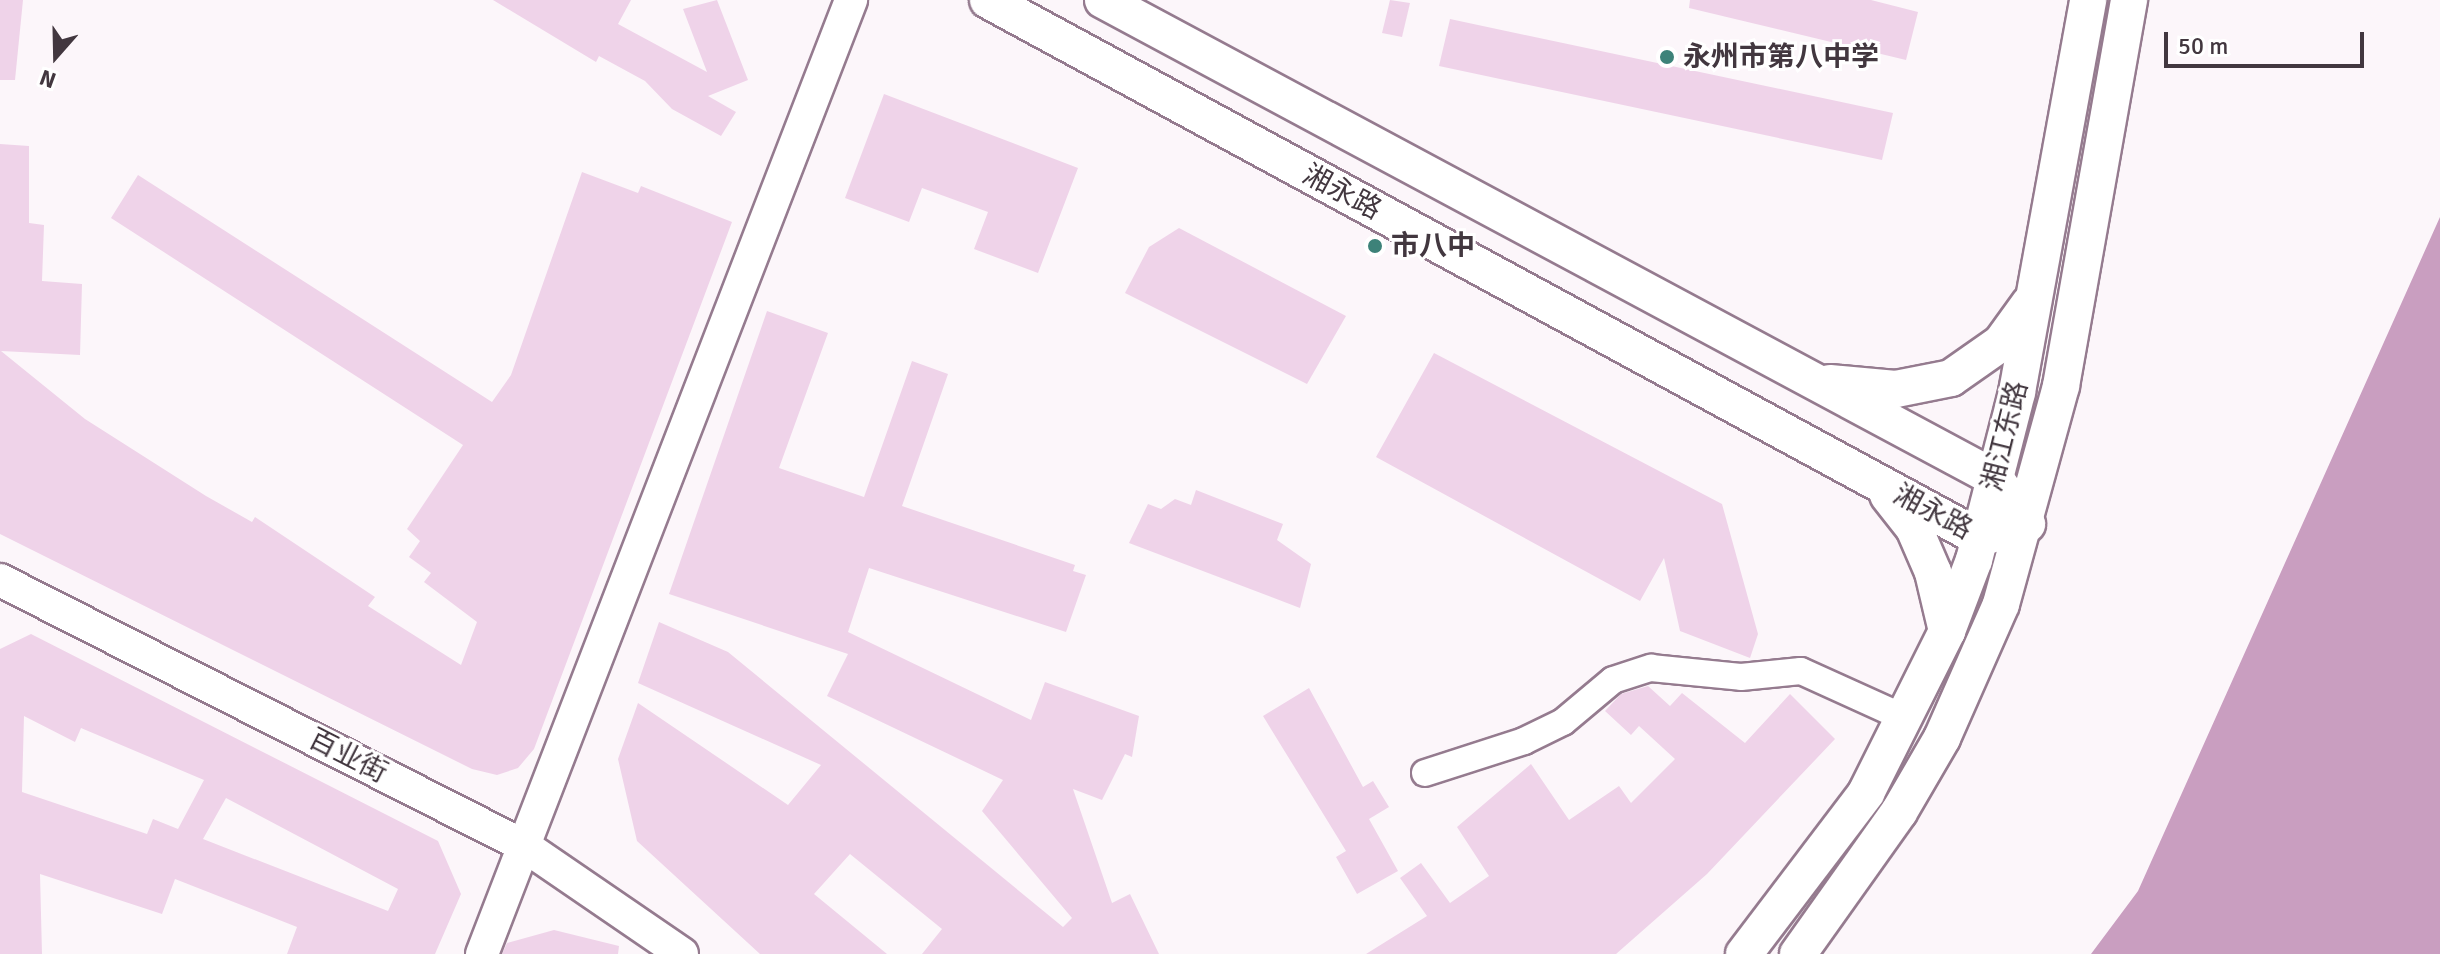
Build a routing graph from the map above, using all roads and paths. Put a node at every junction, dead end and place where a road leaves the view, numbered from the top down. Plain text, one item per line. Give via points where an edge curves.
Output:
1 (851, 0) edge
2 (988, 0) edge
3 (1103, 0) edge
4 (2088, 0) edge
5 (2129, 0) edge
6 (2034, 299) junction
7 (1815, 382) junction
8 (1995, 478) junction
9 (1880, 484) junction
10 (2027, 524) junction
11 (1980, 538) junction
12 (0, 580) edge
13 (1947, 631) junction
14 (1907, 719) junction
15 (1425, 773) dead end
16 (526, 847) junction
17 (482, 954) edge
18 (682, 954) edge
19 (1744, 954) edge
20 (1798, 954) edge

1 - 16 street
2 - 9 main road, 湘永路
3 - 7 main road, 湘永路
4 - 6 main road, 湘江东路
5 - 10 main road, 湘江东路 via 2061,386
6 - 7 main road via 2001,343 1951,378 1896,389
6 - 8 main road, 湘江东路
7 - 8 main road, 湘永路
8 - 10 main road, 湘永路
8 - 11 main road, 湘江东路
9 - 11 main road, 湘永路
9 - 13 main road via 1914,528
10 - 11 main road, 湘永路
10 - 20 main road, 湘江东路 via 1942,738 1845,895
11 - 13 main road, 湘江东路
12 - 16 street, 百业街
13 - 14 main road, 湘江东路
14 - 15 street via 1801,671 1741,677 1651,668 1613,680 1563,722 1524,741
14 - 19 main road, 湘江东路 via 1819,863
16 - 17 street
16 - 18 street, 百业街

